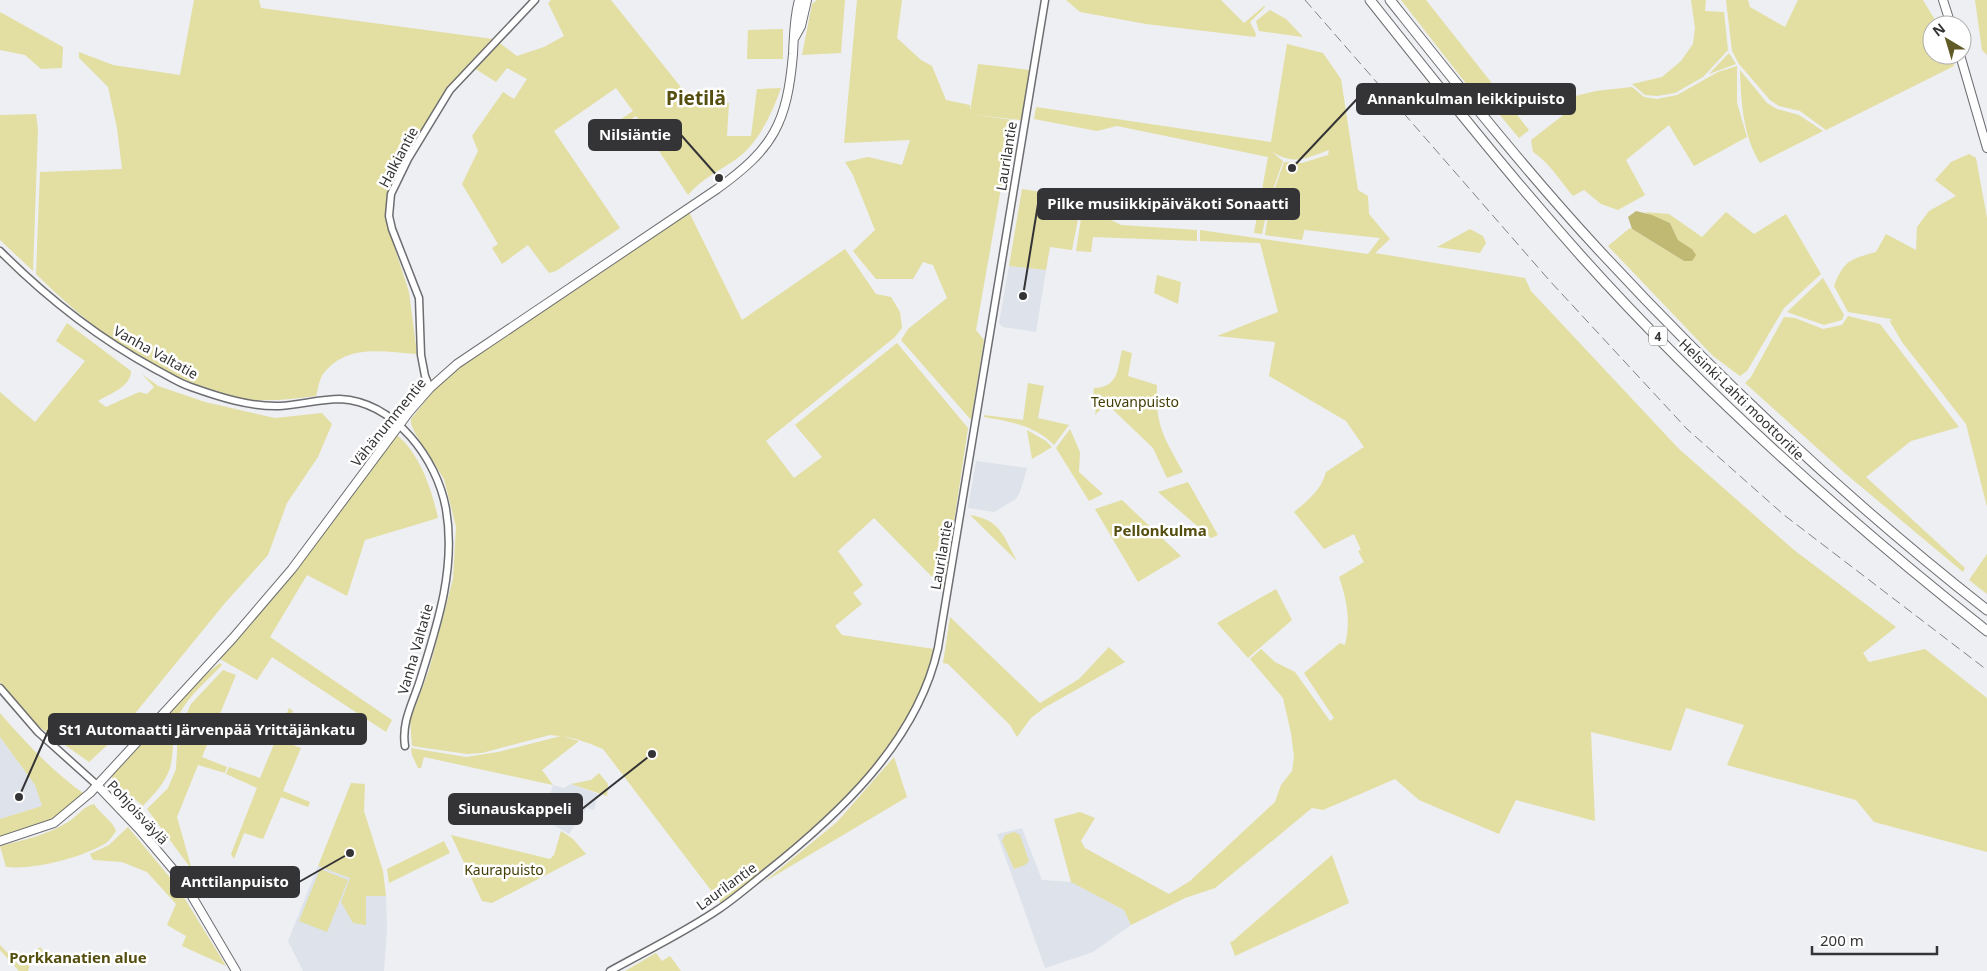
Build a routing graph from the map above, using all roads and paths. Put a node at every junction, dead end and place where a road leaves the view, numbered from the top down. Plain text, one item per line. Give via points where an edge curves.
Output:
1 (535, 0) edge
2 (799, 0) edge
3 (807, 0) edge
4 (1045, 0) edge
5 (1370, 0) edge
6 (1390, 0) edge
7 (1943, 0) edge
8 (1948, 15) edge
9 (794, 38) junction
10 (1963, 65) edge
11 (1987, 148) edge
12 (0, 251) edge
13 (430, 388) junction
14 (400, 424) junction
15 (1987, 610) edge
16 (1987, 631) edge
17 (0, 688) edge
18 (405, 746) dead end
19 (97, 786) junction
20 (0, 841) edge
21 (236, 971) edge
22 (610, 971) edge

1 - 13 street, Halkiantie via 450,90 391,194 389,216 392,229 419,298 421,355
2 - 9 main road, Vähänummentie
3 - 9 main road, Vähänummentie via 801,26
4 - 22 street, Laurilantie via 938,648 922,694 900,734 878,764 845,804 798,847 717,911
5 - 16 highway, Helsinki-Lahti moottoritie / 4 via 1522,188 1680,359 1809,482
6 - 15 highway, Helsinki-Lahti moottoritie / 4 via 1595,246 1692,348 1820,470
7 - 8 main road
9 - 13 main road, Vähänummentie via 790,85 783,113 772,137 754,161 457,364
10 - 11 main road
12 - 14 street, Vanha Valtatie via 50,298 94,331 136,359 189,387 240,402 280,406 342,399 364,404
13 - 14 main road, Vähänummentie
14 - 18 street, Vanha Valtatie via 419,448 438,485 446,506 451,550 435,628 405,719
14 - 19 main road, Vähänummentie via 292,569
17 - 19 street, Pohjoisväylä via 38,732
19 - 20 main road, Vähänummentie via 66,816 54,823
19 - 21 main road, Pohjoisväylä via 149,840 183,882

